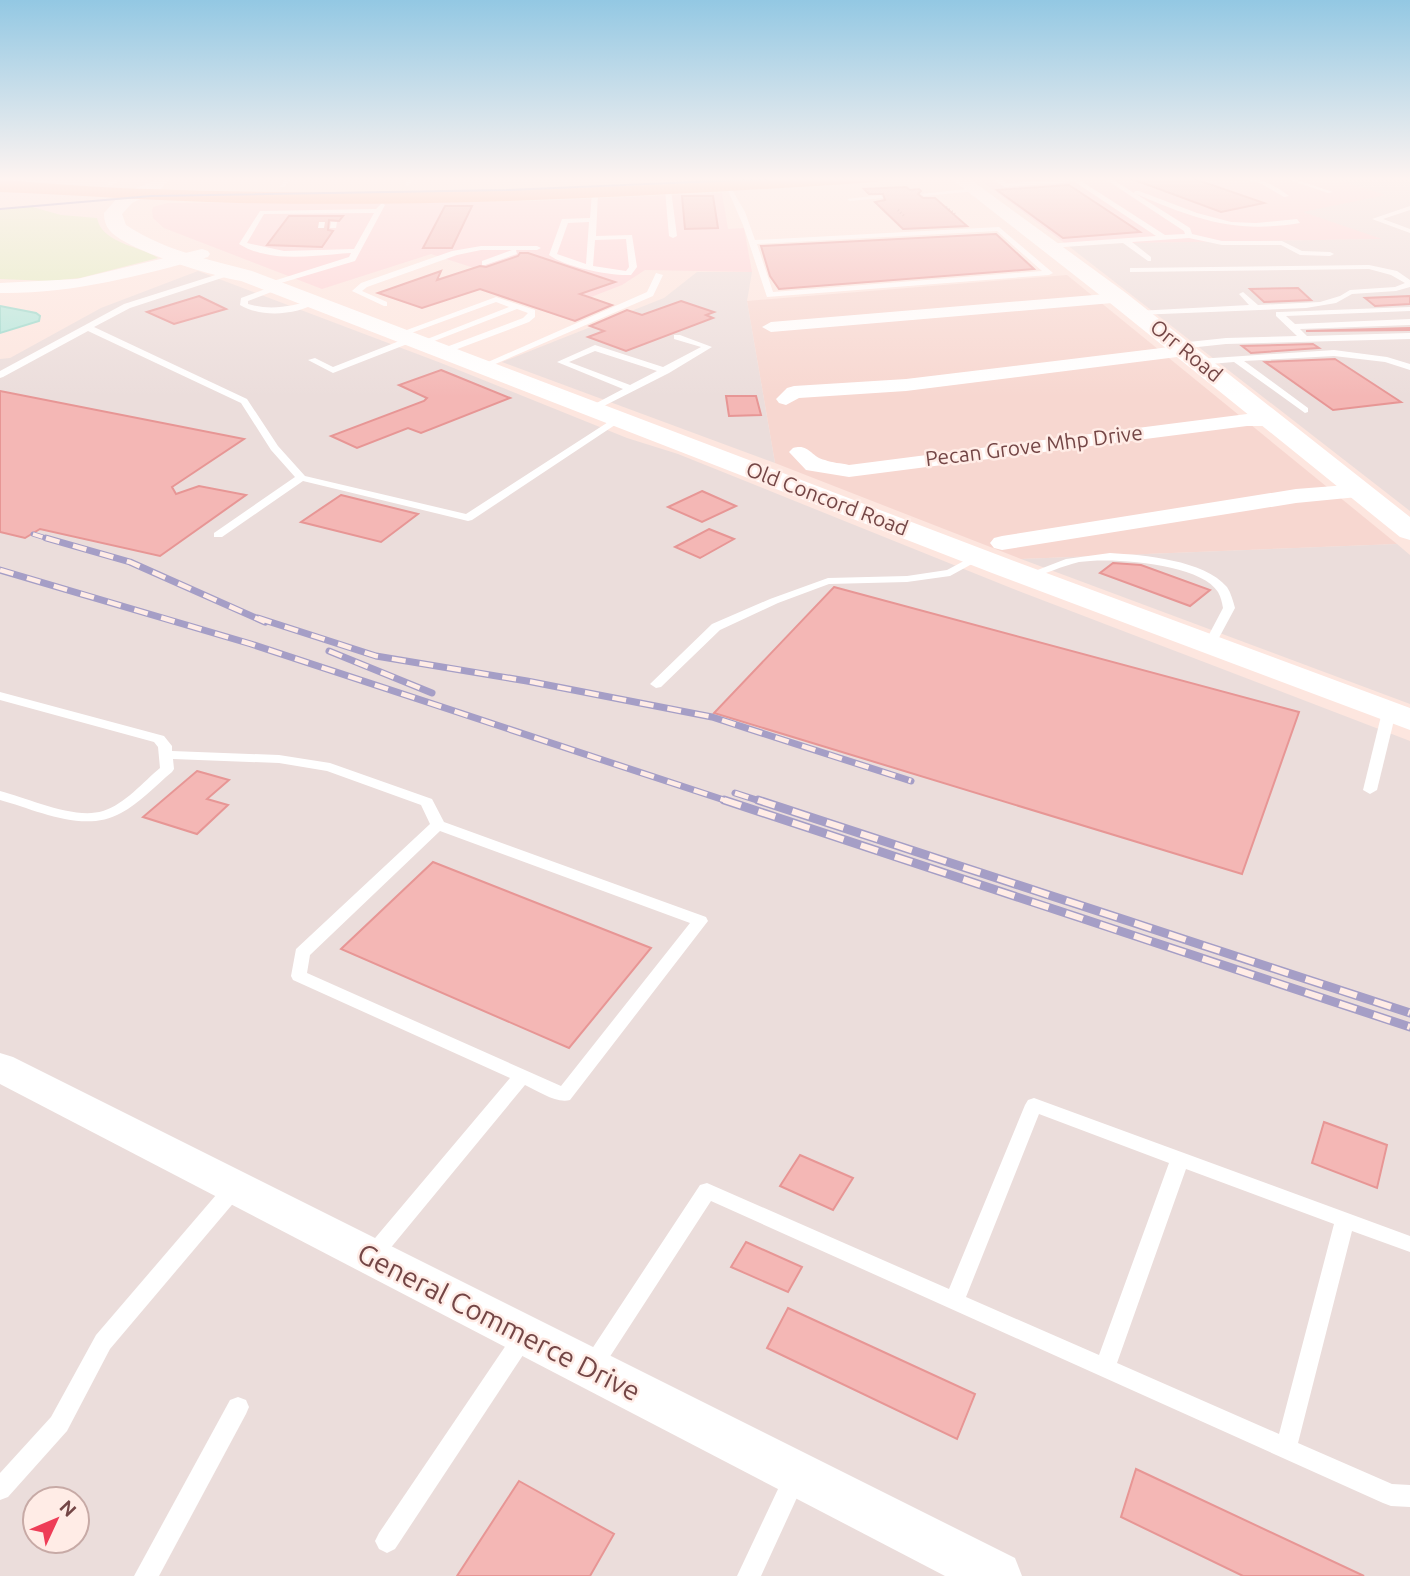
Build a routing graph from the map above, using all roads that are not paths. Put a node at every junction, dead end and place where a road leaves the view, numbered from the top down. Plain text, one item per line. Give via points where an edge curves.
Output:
1 (176, 251) edge
2 (186, 251) edge
3 (256, 251) edge
4 (356, 251) joint
5 (468, 251) edge
6 (519, 251) edge
7 (554, 251) edge
8 (591, 251) edge
9 (631, 251) edge
10 (754, 251) edge
11 (1023, 251) edge
12 (1055, 251) edge
13 (1137, 251) edge
14 (1296, 251) edge
15 (1330, 254) dead end
16 (200, 258) junction
17 (1148, 259) dead end
18 (485, 263) dead end
19 (590, 265) junction
20 (1133, 270) dead end
21 (659, 275) dead end
22 (254, 280) junction
23 (1410, 284) edge
24 (0, 288) edge
25 (1243, 294) dead end
26 (383, 304) dead end
27 (1128, 305) junction
28 (518, 306) junction
29 (1256, 307) junction
30 (1410, 309) edge
31 (1379, 310) junction
32 (1410, 322) edge
33 (1395, 323) junction
34 (87, 327) junction
35 (771, 327) dead end
36 (1292, 327) junction
37 (1410, 335) edge
38 (677, 337) dead end
39 (1305, 339) junction
40 (419, 342) junction
41 (1188, 353) junction
42 (312, 360) dead end
43 (1237, 360) junction
44 (1397, 361) junction
45 (1410, 361) edge
46 (483, 366) junction
47 (1410, 367) edge
48 (666, 371) junction
49 (0, 375) edge
50 (631, 389) junction
51 (786, 399) dead end
52 (592, 409) junction
53 (1305, 410) dead end
54 (619, 419) junction
55 (1274, 422) junction
56 (800, 452) dead end
57 (301, 478) junction
58 (1360, 491) junction
59 (1408, 528) edge
60 (218, 535) dead end
61 (1002, 543) dead end
62 (977, 556) junction
63 (1028, 576) junction
64 (1210, 644) junction
65 (656, 684) dead end
66 (0, 696) edge
67 (1400, 716) edge
68 (167, 755) junction
69 (1370, 790) dead end
70 (0, 795) edge
71 (438, 825) junction
72 (0, 1068) edge
73 (523, 1076) junction
74 (1180, 1159) junction
75 (235, 1187) junction
76 (1345, 1220) junction
77 (1410, 1244) edge
78 (372, 1257) junction
79 (954, 1301) junction
80 (525, 1335) junction
81 (1105, 1368) junction
82 (591, 1369) junction
83 (238, 1407) dead end
84 (1286, 1448) junction
85 (797, 1474) junction
86 (0, 1489) edge
87 (1410, 1496) edge
88 (387, 1541) dead end
89 (145, 1576) edge
90 (749, 1576) edge
91 (997, 1576) edge

1 - 16 street, Old Concord Road
2 - 16 street, Old Concord Road
3 - 4 lane
4 - 22 lane via 352,259
5 - 26 lane via 356,291
6 - 18 lane
7 - 19 lane via 558,258
8 - 19 lane
9 - 19 lane via 633,267 628,272 613,273
10 - 11 lane via 770,295 1049,273
12 - 27 street, Orr Road
13 - 17 lane
14 - 15 lane
16 - 22 street, Old Concord Road
16 - 24 street via 88,283
20 - 23 lane via 1369,267
21 - 46 lane via 650,294
22 - 34 lane via 127,306
22 - 40 street, Old Concord Road
23 - 29 lane via 1350,292 1343,300
25 - 29 lane
27 - 29 lane
27 - 35 street
27 - 41 street, Orr Road
28 - 40 lane
28 - 40 lane via 488,302
28 - 40 lane via 532,312 531,317
30 - 31 lane
31 - 33 lane
31 - 36 lane via 1279,314
32 - 33 lane
33 - 36 lane
33 - 37 lane
34 - 49 lane
34 - 57 lane via 244,401 274,448
36 - 39 lane
37 - 39 lane
38 - 48 lane via 708,347
39 - 41 lane
40 - 42 lane via 333,370
40 - 46 street, Old Concord Road
41 - 43 lane
41 - 51 street via 906,385 794,392
41 - 55 street, Orr Road
43 - 44 lane via 1337,353 1371,354
43 - 53 lane
44 - 45 lane
44 - 47 lane
46 - 52 street, Old Concord Road
48 - 50 lane
48 - 50 lane via 595,348 561,362
50 - 52 lane
52 - 54 street, Old Concord Road
54 - 57 lane via 468,518
54 - 62 street, Old Concord Road
55 - 56 street, Pecan Grove Mhp Drive via 1247,420 849,471 814,465
55 - 58 street, Orr Road
57 - 60 lane
58 - 59 street, Orr Road
58 - 61 street via 1296,496
62 - 63 street, Old Concord Road
62 - 65 lane via 950,573 828,581 774,601 716,627
63 - 64 street, Old Concord Road
63 - 64 lane via 1094,557 1122,556 1205,575 1223,589 1229,608
64 - 67 street, Old Concord Road
66 - 68 lane via 159,739
67 - 69 lane
68 - 70 lane via 167,769 121,808 104,816 82,817
68 - 71 lane via 279,759 330,767 427,802
71 - 73 lane via 302,953 299,976
71 - 73 lane via 701,921 564,1095
72 - 75 street, General Commerce Drive
73 - 78 lane
74 - 76 lane
74 - 79 lane via 1034,1105
74 - 81 lane
75 - 78 street, General Commerce Drive
75 - 86 lane via 103,1342 59,1424
76 - 77 lane
76 - 84 lane
78 - 80 street, General Commerce Drive
79 - 81 lane
79 - 82 lane via 707,1191
80 - 82 street, General Commerce Drive
80 - 88 lane
81 - 84 lane
82 - 85 street, General Commerce Drive
83 - 89 lane
84 - 87 lane via 1391,1496
85 - 90 lane
85 - 91 street, General Commerce Drive

